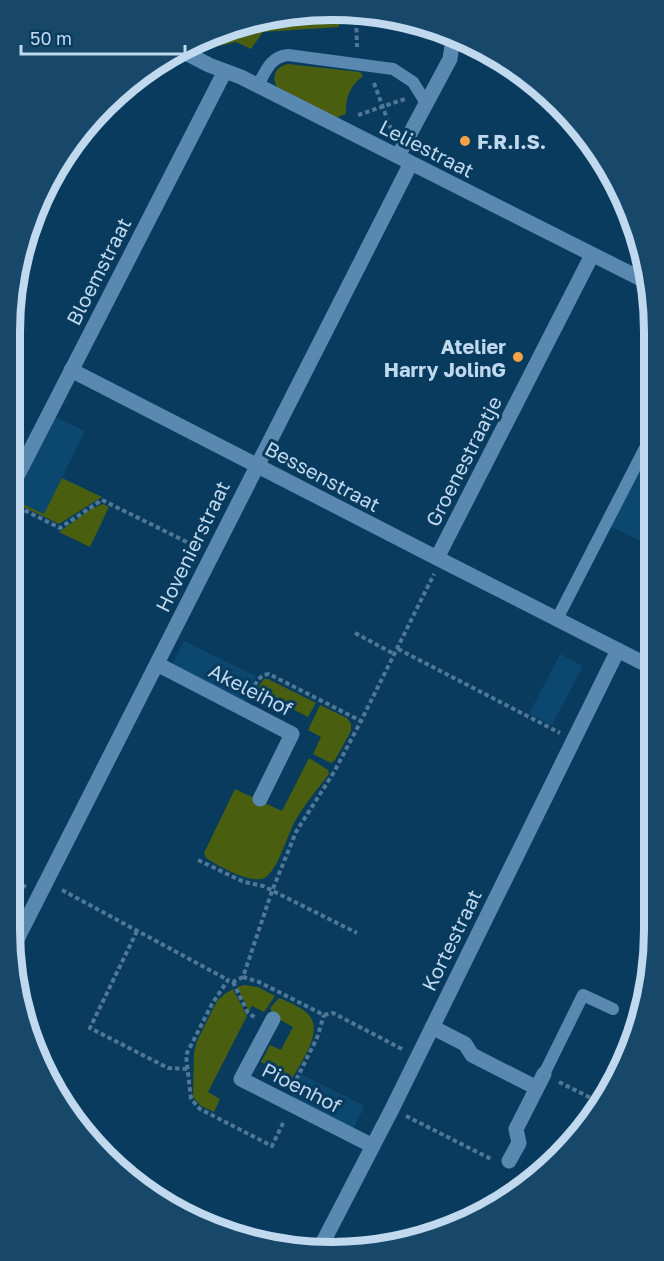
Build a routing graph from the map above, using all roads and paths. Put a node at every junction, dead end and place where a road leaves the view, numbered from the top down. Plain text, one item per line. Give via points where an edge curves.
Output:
1 (356, 20) edge
2 (452, 43) edge
3 (189, 54) edge
4 (357, 63) junction
5 (370, 65) junction
6 (225, 71) junction
7 (258, 85) junction
8 (426, 103) junction
9 (381, 107) junction
10 (335, 124) junction
11 (404, 160) junction
12 (592, 255) junction
13 (639, 278) edge
14 (71, 370) junction
15 (644, 450) edge
16 (256, 464) junction
17 (20, 470) edge
18 (20, 508) edge
19 (212, 554) junction
20 (436, 558) junction
21 (556, 619) junction
22 (355, 633) dead end
23 (398, 649) junction
24 (618, 650) junction
25 (396, 655) junction
26 (644, 663) edge
27 (158, 664) junction
28 (242, 708) junction
29 (362, 721) junction
30 (574, 740) junction
31 (260, 799) dead end
32 (198, 860) dead end
33 (46, 882) junction
34 (272, 891) junction
35 (137, 931) junction
36 (20, 933) edge
37 (357, 933) dead end
38 (613, 1009) dead end
39 (324, 1016) junction
40 (271, 1022) joint
41 (432, 1027) junction
42 (417, 1057) junction
43 (188, 1069) dead end
44 (540, 1081) junction
45 (594, 1100) edge
46 (285, 1101) junction
47 (392, 1109) junction
48 (373, 1146) junction
49 (508, 1166) junction
50 (524, 1175) edge
51 (323, 1242) edge

1 - 4 path
2 - 8 street, Hovenierstraat via 450,59
3 - 6 street, Leliestraat
4 - 5 lane
4 - 7 lane via 280,56 271,62
5 - 8 lane via 388,67 404,75
5 - 9 path
6 - 7 street, Leliestraat
6 - 14 street, Bloemstraat
7 - 10 street, Leliestraat
8 - 9 path via 410,98
8 - 11 street, Hovenierstraat
9 - 10 path
9 - 11 path
10 - 11 street, Leliestraat
11 - 12 street, Leliestraat
11 - 16 street, Hovenierstraat
12 - 13 street, Leliestraat
12 - 20 street, Groenestraatje
14 - 16 street, Bessenstraat
14 - 17 street, Bloemstraat
15 - 21 lane
16 - 19 street, Hovenierstraat
16 - 20 street, Bessenstraat
18 - 19 path via 60,528 102,500
19 - 27 street, Hovenierstraat
20 - 21 street, Bessenstraat
20 - 23 path via 435,574
21 - 24 street, Bessenstraat
22 - 25 path
23 - 25 path
23 - 30 path
24 - 26 street, Bessenstraat
24 - 30 street, Kortestraat
25 - 29 path
27 - 28 street, Akeleihof
27 - 33 street, Hovenierstraat
28 - 29 path via 258,678 268,674
28 - 31 street, Akeleihof via 292,734
29 - 34 path via 296,831
30 - 41 street, Kortestraat
32 - 34 path
33 - 35 path
33 - 36 street, Hovenierstraat
34 - 37 path
34 - 39 path via 243,977
35 - 40 path via 230,981 248,1013
35 - 43 path via 90,1028 168,1068
38 - 44 lane via 584,995
39 - 42 path via 333,1013
39 - 46 path
40 - 46 street, Pioenhof via 241,1079
41 - 42 street, Kortestraat
41 - 44 street via 465,1044 472,1055
42 - 47 street, Kortestraat
44 - 45 path
44 - 49 street via 516,1129 519,1143
46 - 48 street, Pioenhof
47 - 48 street, Kortestraat
47 - 49 path
48 - 51 street, Kortestraat
49 - 50 path

